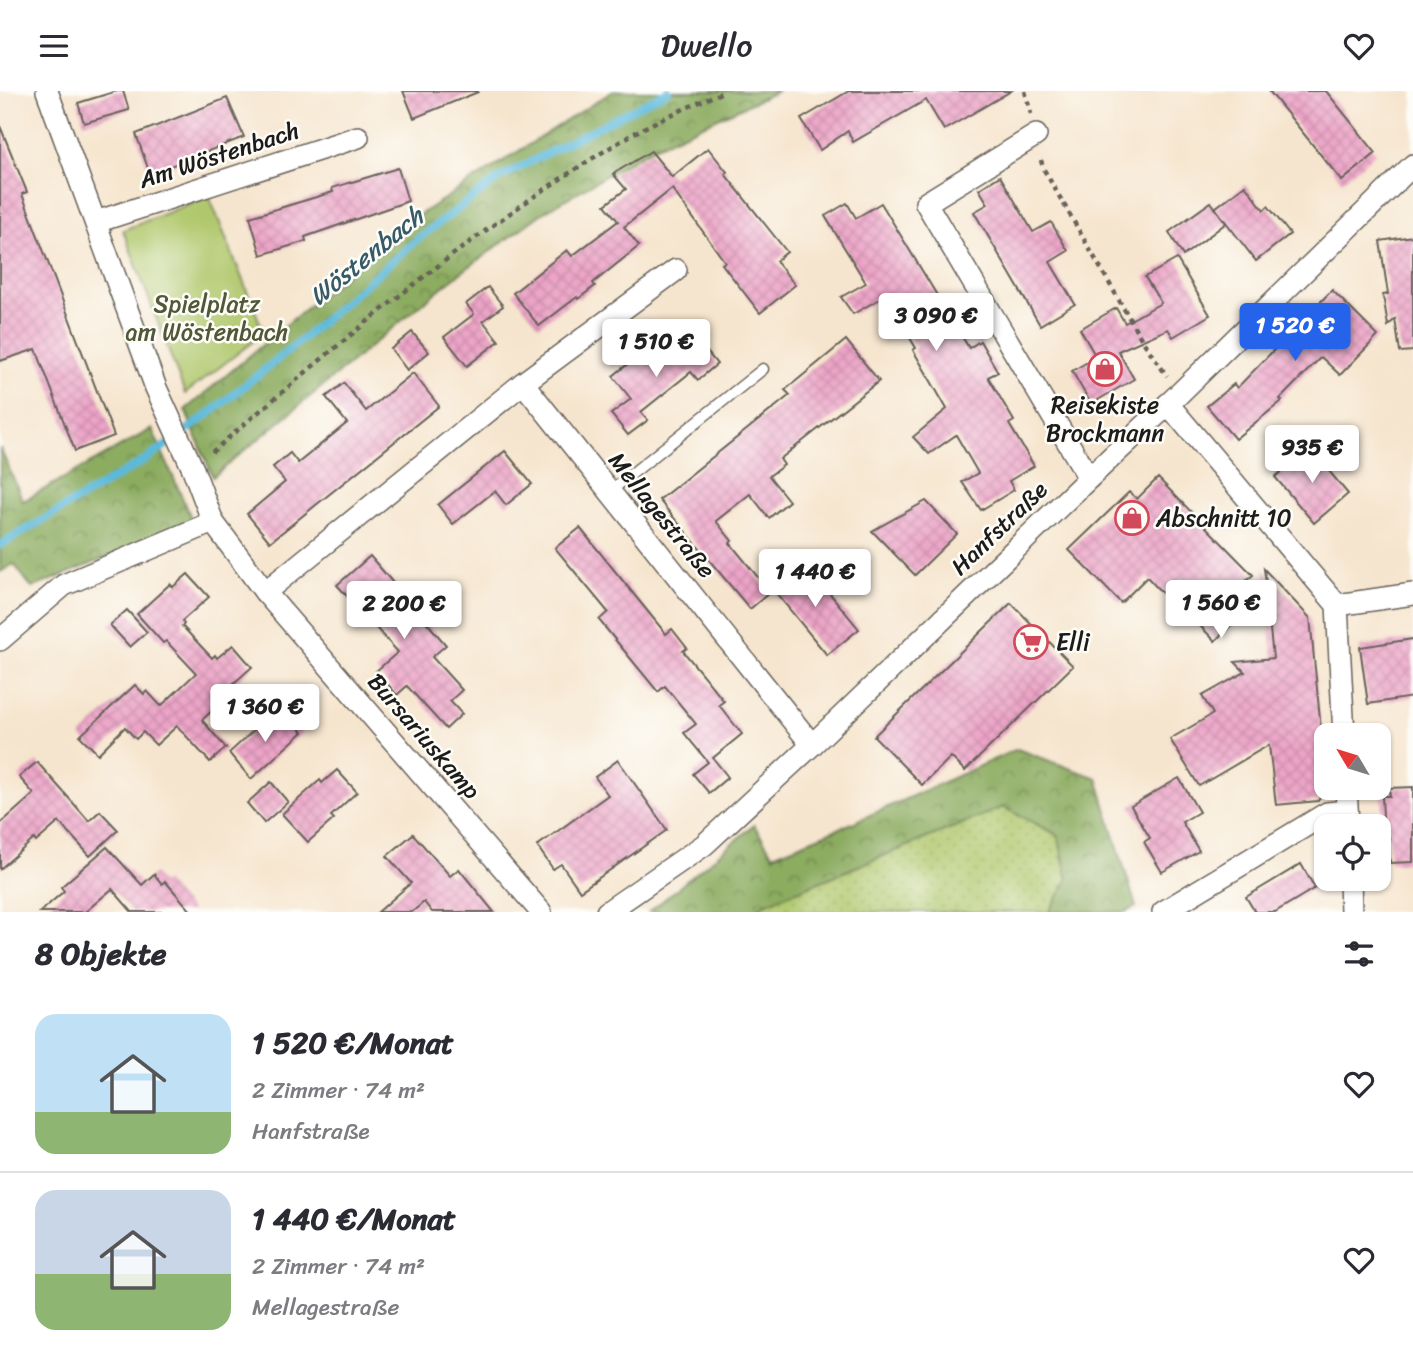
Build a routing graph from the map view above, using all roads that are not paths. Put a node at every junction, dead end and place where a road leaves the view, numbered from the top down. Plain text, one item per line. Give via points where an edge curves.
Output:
1 (47, 91) edge
2 (1036, 135) road end
3 (358, 138) dead end
4 (1413, 165) edge
5 (96, 222) junction
6 (676, 270) dead end
7 (762, 369) dead end
8 (523, 383) junction
9 (1174, 398) junction
10 (1088, 478) junction
11 (610, 492) junction
12 (213, 522) junction
13 (265, 592) junction
14 (1413, 594) edge
15 (1337, 605) junction
16 (0, 640) edge
17 (1343, 723) edge
18 (812, 745) junction
19 (1314, 820) edge
20 (1350, 891) edge
21 (541, 912) edge
22 (607, 912) edge
23 (1163, 912) edge
24 (1351, 912) edge

1 - 5 street
2 - 10 street via 926,203
3 - 5 street, Am Wöstenbach
4 - 9 street, Hanfstraße
5 - 12 street via 156,388
6 - 8 street
7 - 11 lane
8 - 11 street, Mellagestraße
8 - 13 street
9 - 10 street, Hanfstraße
9 - 15 street
10 - 18 street, Hanfstraße
11 - 18 street, Mellagestraße
12 - 13 street, Bursariuskamp
12 - 16 street via 64,585
13 - 21 street, Bursariuskamp
14 - 15 street
15 - 17 street
18 - 22 street, Hanfstraße via 704,845
19 - 23 street
20 - 24 street

